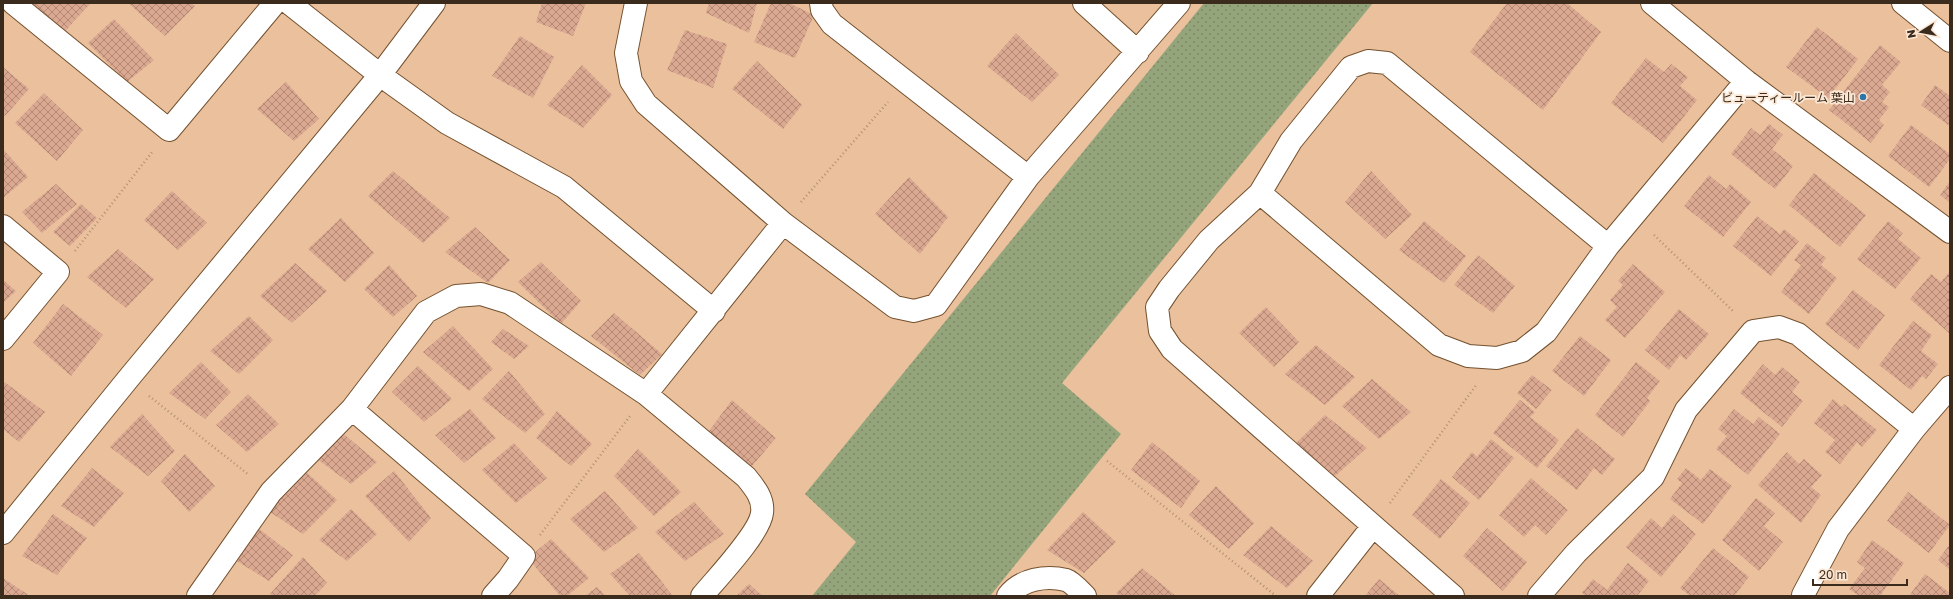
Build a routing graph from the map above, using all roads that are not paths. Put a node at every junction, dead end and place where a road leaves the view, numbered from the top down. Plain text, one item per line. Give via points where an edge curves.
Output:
1 (13, 3) edge
2 (275, 3) edge
3 (289, 3) edge
4 (434, 3) edge
5 (636, 3) edge
6 (821, 3) edge
7 (1084, 3) edge
8 (1179, 3) edge
9 (1652, 3) edge
10 (1903, 3) edge
11 (1950, 41) edge
12 (1138, 52) junction
13 (380, 75) junction
14 (1746, 81) junction
15 (1028, 177) junction
16 (1260, 193) junction
17 (783, 223) junction
18 (3, 226) edge
19 (1950, 232) edge
20 (1608, 246) junction
21 (714, 311) junction
22 (3, 339) edge
23 (1950, 387) edge
24 (646, 394) junction
25 (352, 409) junction
26 (1914, 429) junction
27 (1373, 526) junction
28 (3, 534) edge
29 (198, 596) edge
30 (493, 596) edge
31 (702, 596) edge
32 (1008, 596) edge
33 (1085, 596) edge
34 (1318, 596) edge
35 (1453, 596) edge
36 (1539, 596) edge
37 (1803, 596) edge

1 - 2 street via 169,130
3 - 13 street
4 - 13 street
5 - 17 street via 626,53 631,82 646,104
6 - 15 street via 822,10 832,24
7 - 12 street
8 - 12 street
9 - 14 street
10 - 11 street
12 - 15 street
13 - 21 street via 447,123 564,187
13 - 28 street
14 - 19 street
14 - 20 street
15 - 17 street via 936,305 914,311 895,307
16 - 20 street via 1439,345 1468,356 1496,358 1522,351 1546,332
16 - 20 street via 1291,141 1351,67 1368,61 1387,63
16 - 27 street via 1209,240 1169,289 1158,308 1160,331 1172,349
17 - 21 street
18 - 22 street via 58,272
21 - 24 street
23 - 26 street
24 - 25 street via 510,303 481,294 456,296 426,312
24 - 31 street via 746,478 760,495 762,513 756,530
25 - 29 street via 272,492
25 - 30 street via 524,556 508,580
26 - 36 street via 1798,334 1779,327 1753,331 1686,410 1653,477 1576,553
26 - 37 street via 1838,530
27 - 34 street
27 - 35 street
32 - 33 street via 1026,582 1046,578 1067,581

